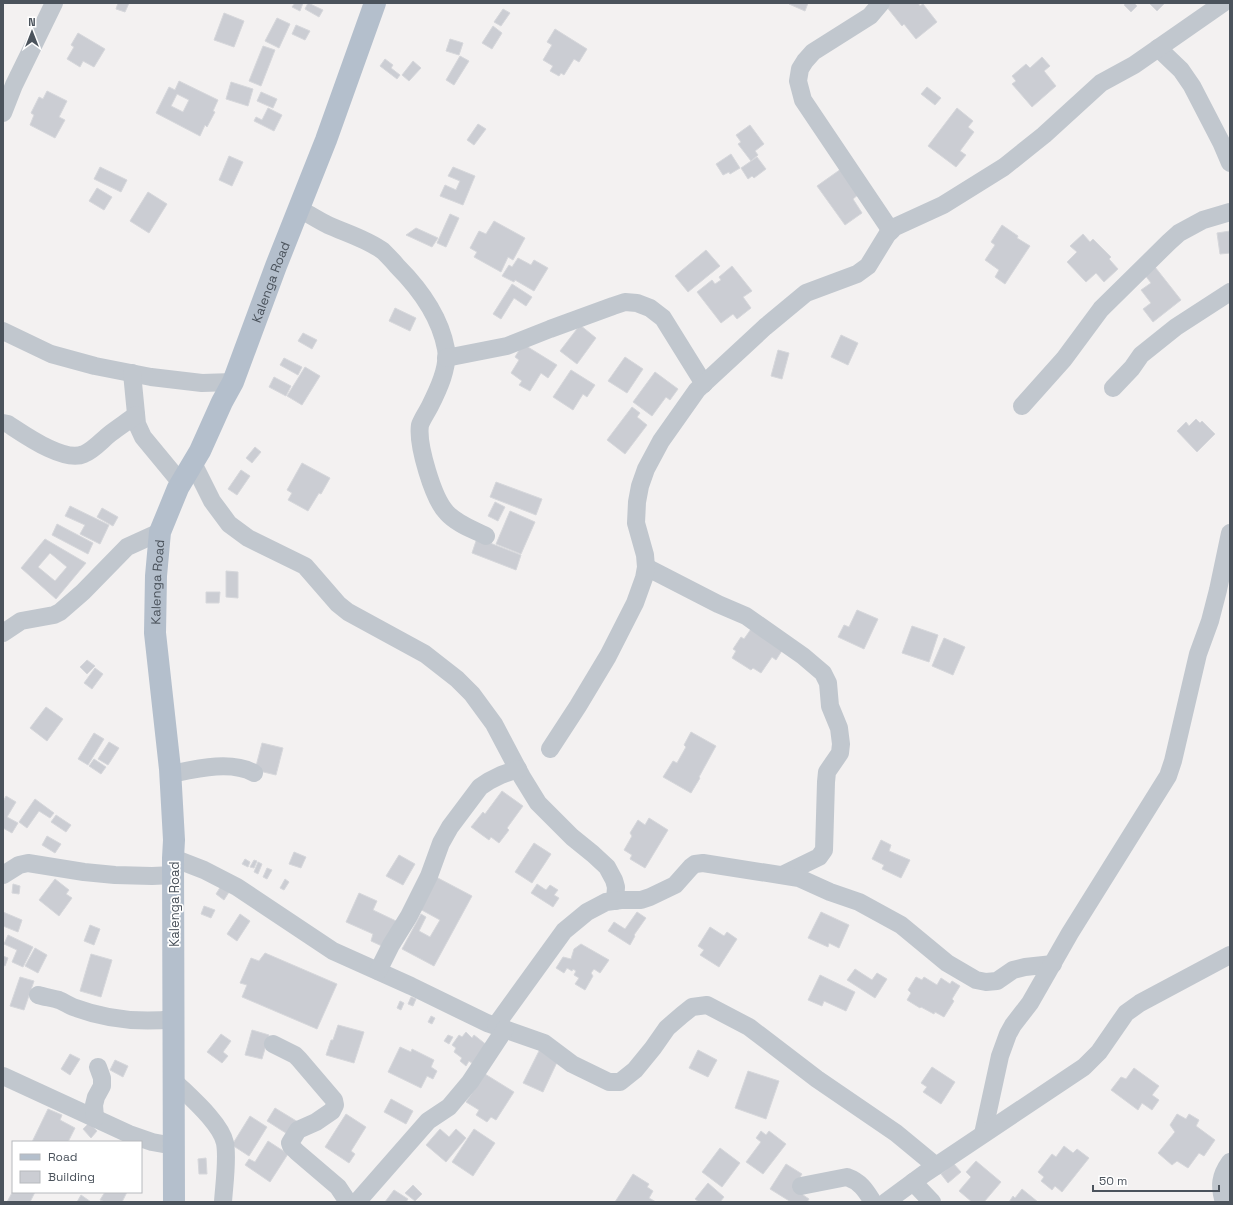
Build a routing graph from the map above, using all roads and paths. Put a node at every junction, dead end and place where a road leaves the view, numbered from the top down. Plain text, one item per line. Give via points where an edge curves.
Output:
1 (54, 3) edge
2 (375, 3) edge
3 (881, 3) edge
4 (1223, 3) edge
5 (1158, 48) junction
6 (3, 113) edge
7 (1230, 164) edge
8 (299, 209) junction
9 (1230, 212) edge
10 (891, 231) junction
11 (1230, 292) edge
12 (3, 331) edge
13 (446, 358) junction
14 (132, 373) junction
15 (233, 382) junction
16 (704, 384) junction
17 (1113, 388) dead end
18 (1022, 406) dead end
19 (136, 415) junction
20 (3, 423) edge
21 (193, 463) junction
22 (180, 483) junction
23 (160, 532) junction
24 (1230, 533) edge
25 (486, 536) dead end
26 (646, 567) junction
27 (3, 633) edge
28 (550, 749) dead end
29 (518, 769) junction
30 (254, 773) dead end
31 (171, 774) junction
32 (174, 866) junction
33 (3, 874) edge
34 (782, 875) junction
35 (615, 901) junction
36 (1230, 955) edge
37 (1053, 964) junction
38 (378, 971) junction
39 (38, 995) dead end
40 (174, 1019) junction
41 (500, 1027) junction
42 (273, 1044) dead end
43 (98, 1067) dead end
44 (3, 1076) edge
45 (174, 1081) junction
46 (95, 1118) junction
47 (983, 1134) junction
48 (174, 1146) junction
49 (1230, 1162) edge
50 (936, 1166) junction
51 (913, 1182) junction
52 (801, 1186) dead end
53 (174, 1202) edge
54 (223, 1202) edge
55 (348, 1202) edge
56 (357, 1202) edge
57 (873, 1202) edge
58 (886, 1202) edge
59 (932, 1202) edge
60 (1224, 1202) edge

1 - 6 street
2 - 8 main road, Kalenga Road
3 - 10 street via 870,16 813,52 800,69 798,81 802,100
4 - 5 street
5 - 7 street via 1192,86
5 - 10 street via 1101,83 1044,136 1004,167 943,205
8 - 13 street via 382,251 428,302 443,335
8 - 15 main road, Kalenga Road
9 - 18 street via 1203,220 1179,233 1169,242 1101,309 1064,359
10 - 16 street via 868,266 857,274 806,293
11 - 17 street via 1176,327 1141,355
12 - 14 street via 51,354
13 - 16 street via 507,346 625,302 637,303 664,318
13 - 25 street via 443,375 420,424 422,450 438,501 446,513 459,523
14 - 15 street via 202,383
14 - 19 street
15 - 21 main road, Kalenga Road
16 - 26 street via 661,441 640,486 636,523
19 - 20 street via 89,452 77,456 69,456 44,447
19 - 22 street via 143,437
21 - 22 main road, Kalenga Road
21 - 29 street via 212,501 229,524 248,538 305,566 348,612 425,654 457,679 472,694 494,724
22 - 23 main road, Kalenga Road
23 - 27 street via 127,546 60,612 21,621
23 - 31 main road, Kalenga Road via 155,633
24 - 37 street via 1218,590 1198,654 1168,776
26 - 28 street via 635,603 608,656
26 - 34 street via 746,616 803,656 826,676 830,706 839,728 841,744 840,753 828,772 826,782 824,850 819,856
29 - 35 street via 538,803 607,867 616,887
29 - 38 street via 489,780 450,827 409,916
30 - 31 street via 230,767 201,768
31 - 32 main road, Kalenga Road
32 - 33 street via 152,876 84,872 28,863
32 - 38 street via 204,870 237,887 333,951
32 - 40 main road, Kalenga Road
34 - 35 street via 695,864 675,885 661,892 641,900
34 - 37 street via 799,878 859,902 901,925 947,963 976,980 996,981 1013,970
35 - 41 street via 606,902 587,912 564,930
36 - 47 street via 1140,1003 1126,1014 1099,1052 1084,1067
37 - 47 street via 1008,1034 1000,1056
38 - 41 street
39 - 40 street via 109,1017 154,1022
40 - 45 main road, Kalenga Road
41 - 50 street via 544,1043 572,1064 605,1081 620,1082 635,1070 667,1028 692,1007 707,1005 749,1027 896,1133
41 - 56 street via 470,1082 450,1107 428,1121
42 - 55 street via 295,1055 334,1100 332,1111 298,1130 290,1143 338,1187
43 - 46 street via 102,1086 94,1105
44 - 46 street
45 - 48 main road, Kalenga Road
45 - 54 street via 217,1125 225,1143
46 - 48 street via 129,1134
47 - 50 street
48 - 53 main road, Kalenga Road
49 - 60 street via 1222,1175 1220,1190
50 - 51 street
51 - 58 street
51 - 59 street
52 - 57 street via 848,1177 864,1187

